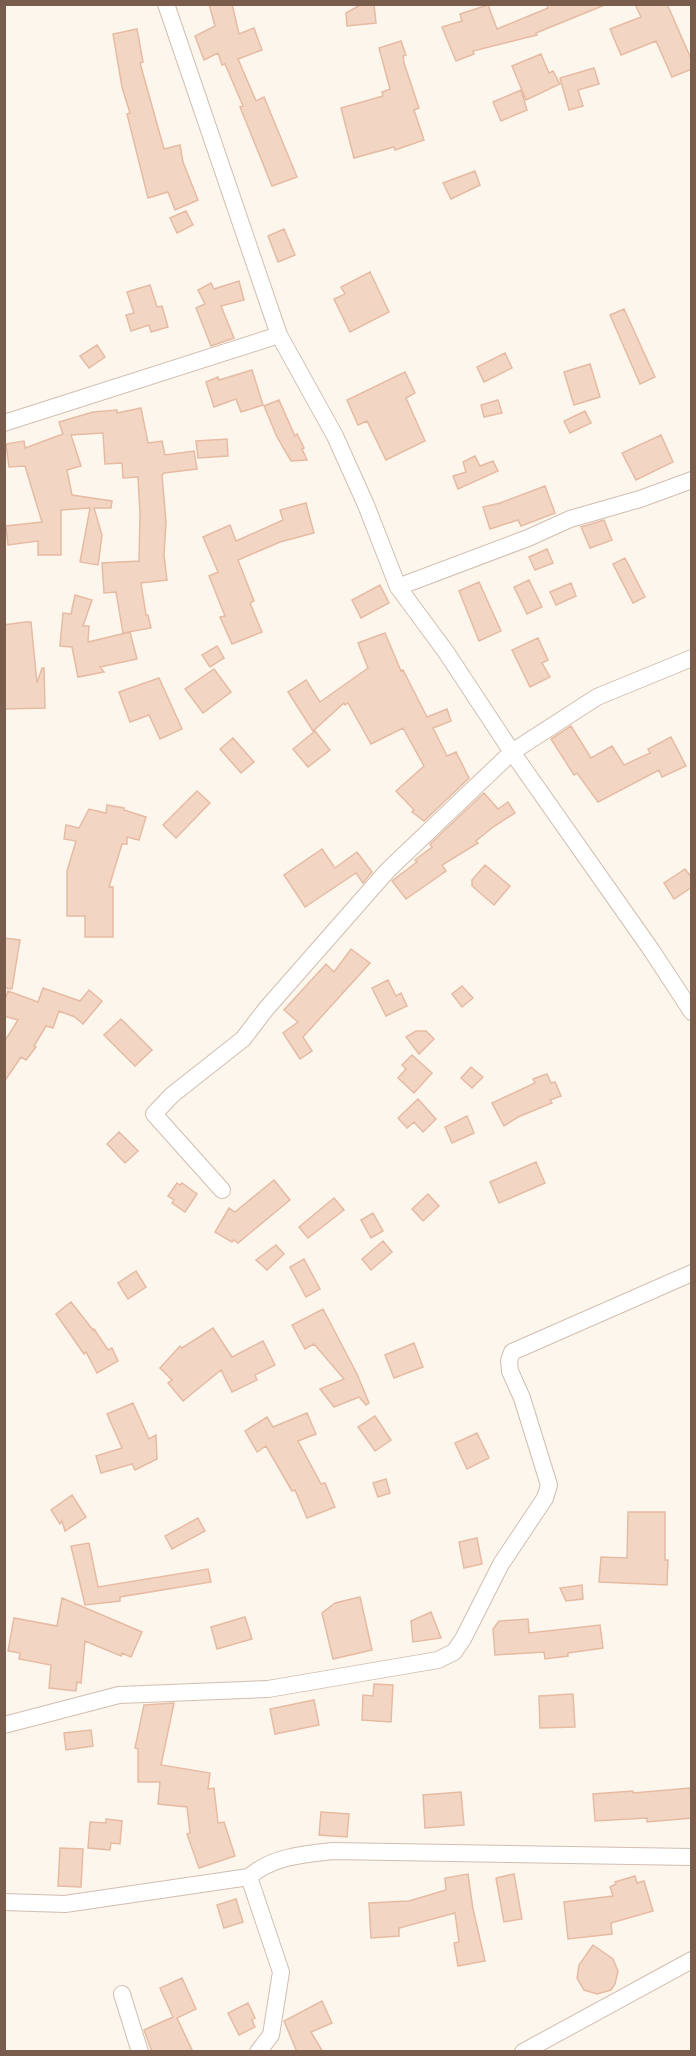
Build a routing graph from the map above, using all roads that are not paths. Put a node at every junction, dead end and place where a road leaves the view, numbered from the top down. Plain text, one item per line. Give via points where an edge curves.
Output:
1 (166, 4) edge
2 (279, 335) junction
3 (4, 423) edge
4 (692, 480) edge
5 (398, 587) junction
6 (692, 658) edge
7 (512, 752) junction
8 (692, 1012) edge
9 (222, 1190) dead end
10 (692, 1273) edge
11 (4, 1725) edge
12 (692, 1857) edge
13 (249, 1877) junction
14 (4, 1902) edge
15 (692, 1960) edge
16 (122, 1994) dead end
17 (140, 2052) edge
18 (258, 2052) edge
19 (523, 2052) edge

1 - 2 street
2 - 3 street
2 - 5 street via 335,436
4 - 5 street via 570,519
5 - 7 street
6 - 7 street via 597,697
7 - 8 street
7 - 9 street via 388,870 243,1039 154,1114
10 - 11 street via 512,1352 508,1361 510,1371 549,1485 545,1498 501,1564 463,1640 448,1656 268,1689 119,1695
12 - 13 street via 333,1851 280,1860 260,1867
13 - 14 street via 65,1904
13 - 18 street via 281,1972 272,2035
15 - 19 street
16 - 17 street

